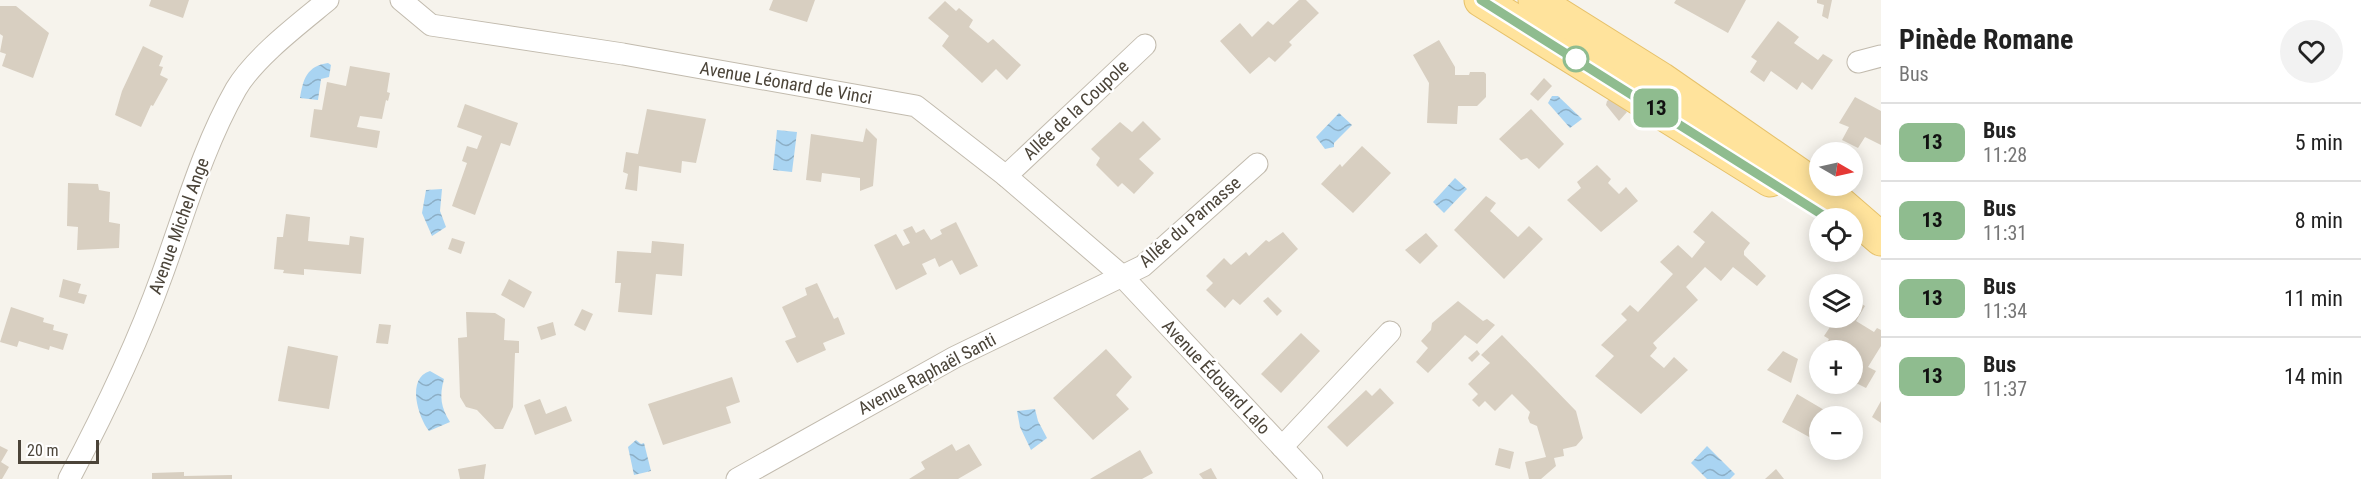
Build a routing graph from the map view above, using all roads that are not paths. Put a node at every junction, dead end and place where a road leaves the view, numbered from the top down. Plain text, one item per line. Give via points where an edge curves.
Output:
1 (328, 0) edge
2 (401, 0) edge
3 (1481, 0) edge
4 (1512, 6) edge
5 (1145, 45) dead end
6 (1881, 56) edge
7 (1858, 63) dead end
8 (1257, 164) dead end
9 (1006, 176) junction
10 (1813, 208) edge
11 (1863, 239) edge
12 (1881, 239) edge
13 (1881, 250) edge
14 (1121, 275) junction
15 (1390, 332) dead end
16 (1282, 447) junction
17 (69, 479) edge
18 (737, 479) edge
19 (1312, 479) edge

1 - 17 street, Avenue Michel Ange via 272,47 237,87 197,171 162,278 104,413
2 - 9 street, Avenue Léonard de Vinci via 431,25 916,106
3 - 4 main road
4 - 10 main road
4 - 12 main road via 1661,79 1838,201
5 - 9 street, Allée de la Coupole
6 - 7 street
8 - 14 street, Allée du Parnasse via 1143,266
9 - 14 street, Avenue Léonard de Vinci
11 - 13 main road
14 - 16 street, Avenue Édouard Lalo
14 - 18 street, Avenue Raphaël Santi via 955,357
15 - 16 street
16 - 19 street, Avenue Édouard Lalo

